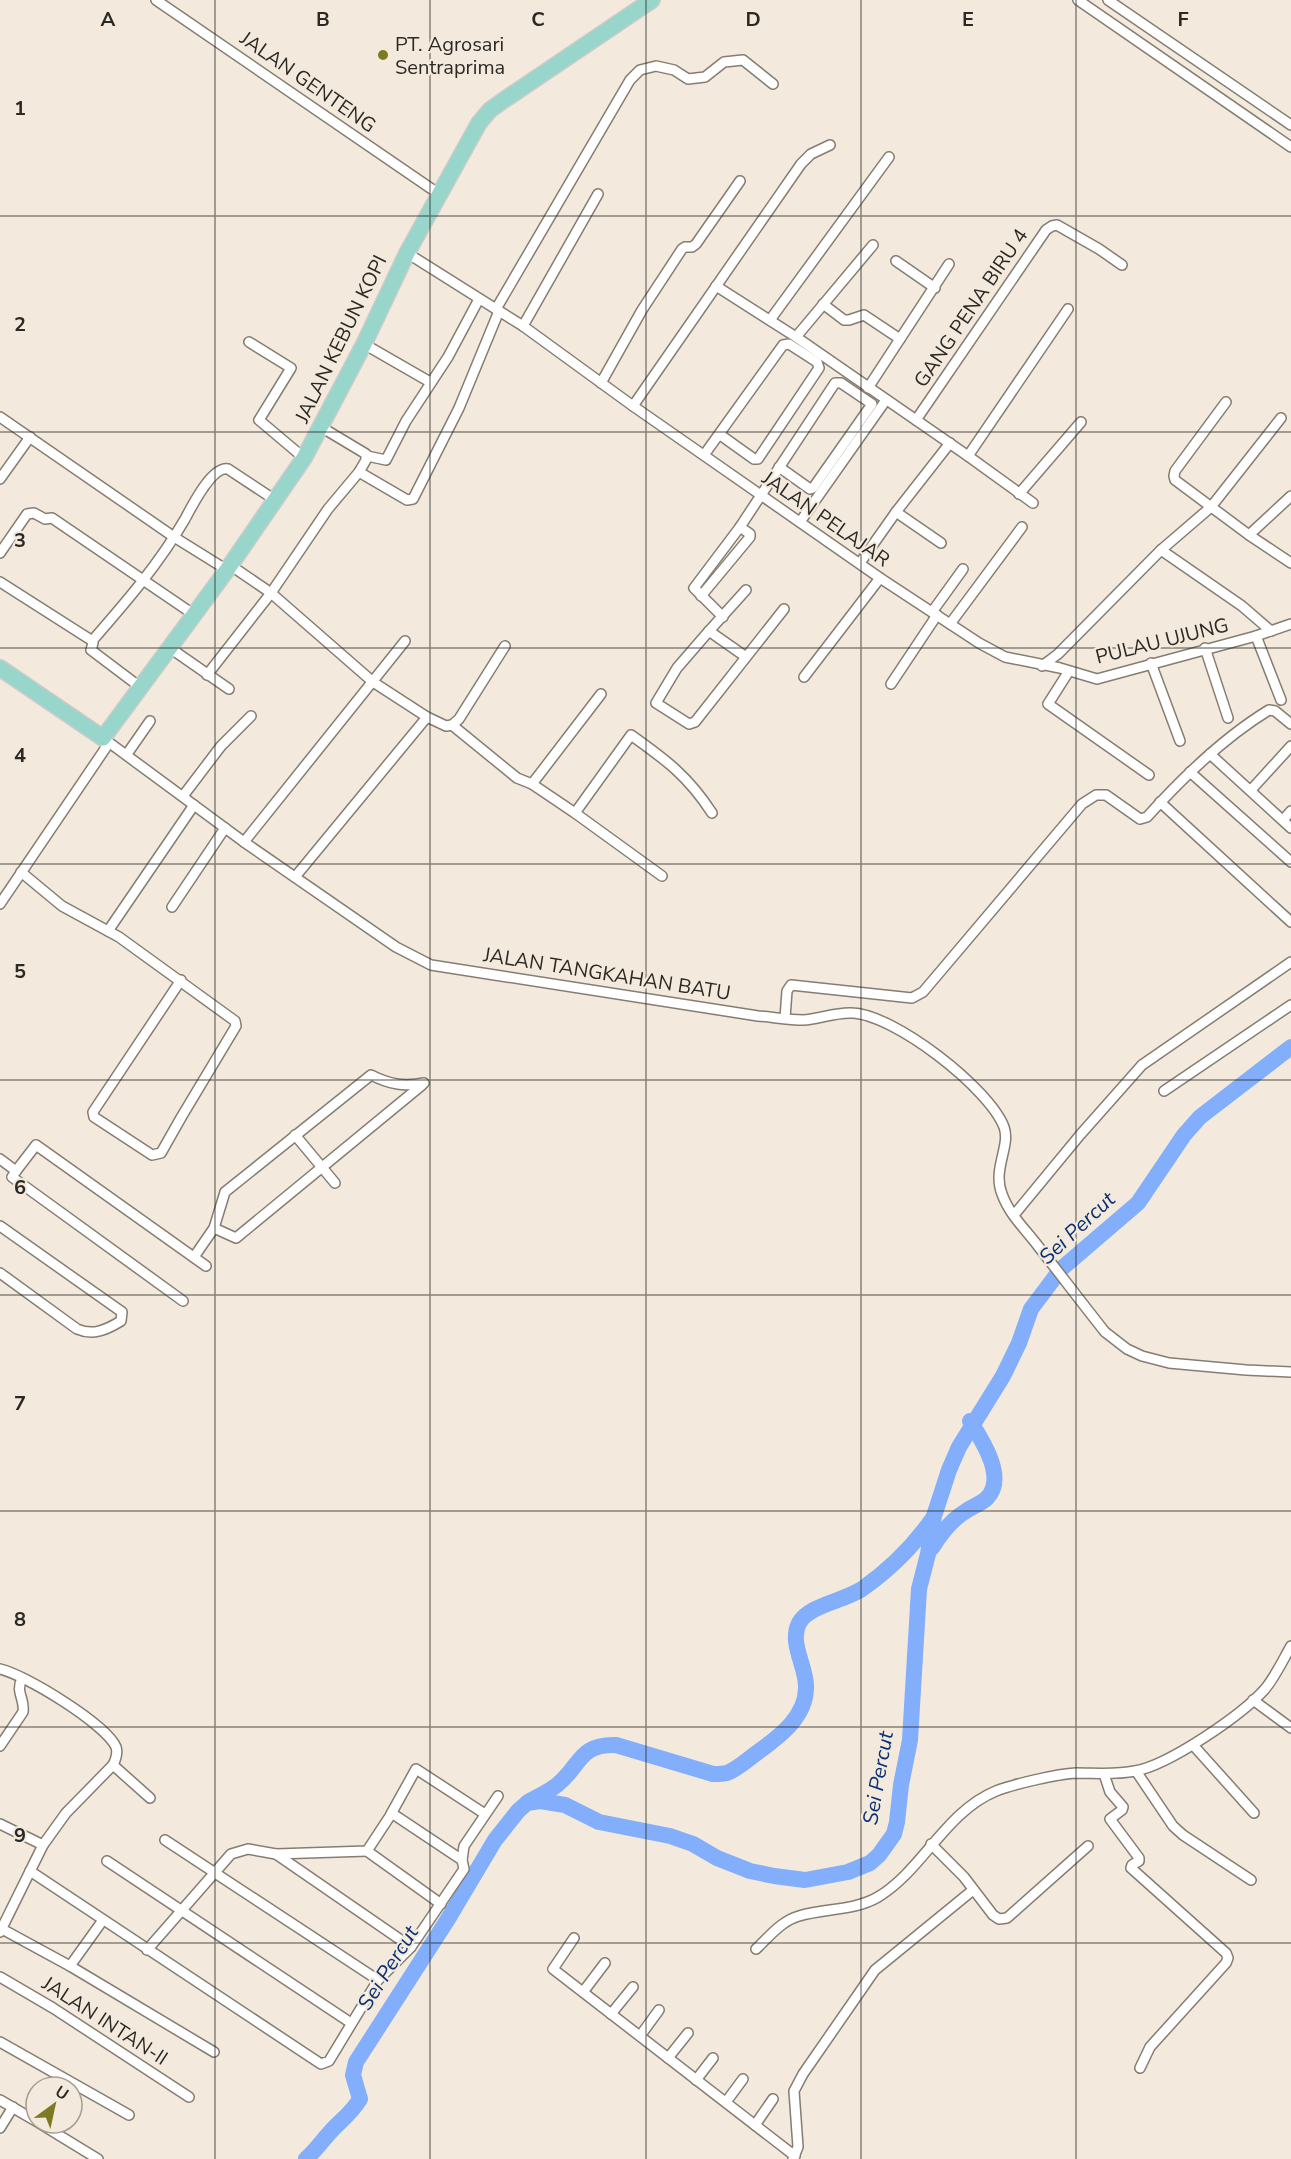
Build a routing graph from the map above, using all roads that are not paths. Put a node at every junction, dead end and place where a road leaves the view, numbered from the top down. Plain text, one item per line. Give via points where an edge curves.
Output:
1 (156, 0) edge
2 (652, 0) edge
3 (1078, 0) edge
4 (1108, 0) edge
5 (773, 84) dead end
6 (1291, 125) edge
7 (830, 145) dead end
8 (1291, 147) edge
9 (889, 157) dead end
10 (740, 181) dead end
11 (439, 194) junction
12 (598, 194) dead end
13 (873, 245) dead end
14 (407, 253) junction
15 (896, 261) dead end
16 (949, 264) dead end
17 (1122, 265) dead end
18 (716, 286) junction
19 (935, 288) junction
20 (479, 299) junction
21 (822, 304) junction
22 (1068, 309) dead end
23 (498, 310) junction
24 (770, 320) junction
25 (523, 326) junction
26 (796, 337) junction
27 (900, 339) junction
28 (249, 342) dead end
29 (364, 344) junction
30 (430, 382) junction
31 (601, 383) junction
32 (868, 388) junction
33 (886, 400) junction
34 (1226, 402) dead end
35 (633, 406) junction
36 (0, 417) edge
37 (1281, 418) dead end
38 (916, 420) junction
39 (1081, 422) dead end
40 (321, 426) junction
41 (719, 434) junction
42 (30, 437) junction
43 (950, 443) junction
44 (704, 455) junction
45 (367, 456) junction
46 (968, 456) junction
47 (304, 458) junction
48 (780, 467) junction
49 (359, 472) junction
50 (0, 479) edge
51 (1019, 494) junction
52 (760, 495) junction
53 (1291, 496) edge
54 (275, 500) junction
55 (1033, 503) dead end
56 (1211, 507) junction
57 (896, 512) junction
58 (800, 522) junction
59 (740, 526) junction
60 (1022, 527) dead end
61 (1249, 535) junction
62 (174, 537) junction
63 (941, 543) dead end
64 (1161, 550) junction
65 (0, 553) edge
66 (1289, 559) edge
67 (861, 564) junction
68 (229, 568) junction
69 (963, 569) dead end
70 (880, 578) junction
71 (145, 580) junction
72 (0, 582) edge
73 (746, 590) dead end
74 (271, 593) junction
75 (701, 596) junction
76 (784, 609) dead end
77 (193, 614) junction
78 (934, 614) junction
79 (723, 617) junction
80 (950, 624) junction
81 (1291, 624) edge
82 (710, 631) junction
83 (1271, 631) junction
84 (1256, 636) junction
85 (92, 641) junction
86 (405, 641) dead end
87 (505, 646) dead end
88 (170, 648) junction
89 (1205, 648) junction
90 (746, 657) junction
91 (1151, 663) junction
92 (1042, 666) junction
93 (0, 668) edge
94 (1069, 671) junction
95 (207, 675) junction
96 (804, 677) dead end
97 (373, 682) junction
98 (891, 684) dead end
99 (140, 687) junction
100 (229, 689) dead end
101 (601, 694) dead end
102 (1281, 700) dead end
103 (251, 716) dead end
104 (427, 717) junction
105 (1228, 718) dead end
106 (150, 721) dead end
107 (1291, 724) edge
108 (452, 725) junction
109 (106, 740) junction
110 (1180, 741) dead end
111 (1291, 746) edge
112 (127, 754) junction
113 (1210, 754) junction
114 (1190, 772) junction
115 (1149, 775) dead end
116 (532, 784) junction
117 (1251, 790) junction
118 (183, 796) junction
119 (1161, 802) junction
120 (194, 805) junction
121 (1291, 811) edge
122 (575, 813) junction
123 (712, 813) dead end
124 (1282, 820) junction
125 (225, 828) junction
126 (1291, 828) edge
127 (244, 842) junction
128 (1291, 862) edge
129 (21, 872) junction
130 (662, 876) dead end
131 (295, 877) junction
132 (0, 904) edge
133 (172, 907) dead end
134 (1291, 922) edge
135 (108, 931) junction
136 (1291, 962) edge
137 (181, 980) junction
138 (1291, 1005) edge
139 (785, 1018) junction
140 (1164, 1091) dead end
141 (295, 1135) junction
142 (0, 1159) edge
143 (322, 1167) junction
144 (16, 1171) junction
145 (334, 1183) dead end
146 (1014, 1215) junction
147 (0, 1226) edge
148 (214, 1228) junction
149 (194, 1257) junction
150 (206, 1266) dead end
151 (0, 1273) edge
152 (183, 1301) dead end
153 (1291, 1372) edge
154 (1291, 1646) edge
155 (0, 1670) edge
156 (22, 1678) junction
157 (1253, 1701) junction
158 (1291, 1728) edge
159 (1193, 1745) junction
160 (0, 1746) edge
161 (113, 1764) junction
162 (1136, 1771) junction
163 (1104, 1774) junction
164 (498, 1796) dead end
165 (150, 1798) dead end
166 (1254, 1813) dead end
167 (391, 1814) junction
168 (485, 1815) junction
169 (0, 1824) edge
170 (165, 1839) dead end
171 (931, 1844) junction
172 (43, 1845) junction
173 (1088, 1846) dead end
174 (367, 1851) junction
175 (276, 1854) junction
176 (462, 1860) junction
177 (107, 1861) dead end
178 (30, 1870) junction
179 (214, 1872) junction
180 (1251, 1880) dead end
181 (974, 1890) junction
182 (441, 1904) junction
183 (180, 1911) junction
184 (103, 1920) junction
185 (1, 1931) edge
186 (573, 1938) dead end
187 (411, 1947) junction
188 (756, 1949) dead end
189 (147, 1950) junction
190 (605, 1963) dead end
191 (70, 1966) junction
192 (0, 1977) edge
193 (378, 1980) junction
194 (633, 1987) dead end
195 (583, 1992) junction
196 (659, 2010) dead end
197 (611, 2014) junction
198 (351, 2024) junction
199 (688, 2033) dead end
200 (640, 2036) junction
201 (0, 2042) edge
202 (214, 2052) dead end
203 (668, 2058) junction
204 (713, 2058) dead end
205 (1140, 2068) dead end
206 (743, 2079) dead end
207 (696, 2080) junction
208 (189, 2097) dead end
209 (773, 2099) dead end
210 (0, 2100) edge
211 (726, 2102) junction
212 (13, 2107) junction
213 (24, 2114) edge
214 (129, 2115) dead end
215 (755, 2125) junction
216 (0, 2128) edge
217 (59, 2135) edge
218 (794, 2157) edge
219 (98, 2159) edge

1 - 11 street, JALAN GENTENG
2 - 11 main road, JALAN KEBUN KOPI via 490,110
3 - 8 street
4 - 6 street
5 - 23 street via 743,60 724,62 705,77 688,79 674,70 656,66 639,70 602,125
7 - 18 street via 806,159
9 - 24 street
10 - 31 street via 694,245 682,249 642,309
11 - 14 main road, JALAN KEBUN KOPI
12 - 25 street
13 - 21 street
14 - 20 street, JALAN PELAJAR
14 - 29 main road, JALAN KEBUN KOPI
15 - 19 street
16 - 19 street
17 - 38 street, GANG PENA BIRU 4 via 1057,225 1046,230
18 - 24 street
18 - 35 street
19 - 27 street
20 - 23 street, JALAN PELAJAR
20 - 30 street
21 - 26 street
21 - 27 street via 844,320 864,315
22 - 46 street
23 - 25 street, JALAN PELAJAR
23 - 49 street via 459,408 413,499 407,500
24 - 26 street
25 - 31 street, JALAN PELAJAR
26 - 32 street
27 - 32 street
28 - 47 street via 291,368 259,420
29 - 30 street
29 - 40 main road, JALAN KEBUN KOPI
30 - 45 street via 386,460
31 - 35 street, JALAN PELAJAR
32 - 33 street
33 - 38 street
33 - 58 street
34 - 56 street via 1174,476
35 - 44 street, JALAN PELAJAR
36 - 42 street
37 - 56 street
38 - 43 street
39 - 51 street
40 - 45 street
40 - 47 main road, JALAN KEBUN KOPI
41 - 41 street via 758,459 819,368 817,362 789,344 783,345
41 - 44 street
42 - 50 street
42 - 62 street
43 - 46 street
43 - 57 street
44 - 52 street, JALAN PELAJAR
45 - 49 street
46 - 51 street
47 - 54 main road, JALAN KEBUN KOPI
48 - 48 street via 813,488 872,404 835,383
48 - 52 street
49 - 74 street via 328,509
51 - 55 street
52 - 58 street, JALAN PELAJAR
52 - 59 street
53 - 61 street
54 - 62 street via 223,468 203,488
54 - 68 main road, JALAN KEBUN KOPI
56 - 61 street
56 - 64 street
57 - 63 street
57 - 67 street
58 - 67 street, JALAN PELAJAR
59 - 75 street via 694,588
59 - 75 street via 750,537
60 - 80 street
61 - 66 street
62 - 68 street
62 - 71 street
64 - 83 street
64 - 92 street
65 - 71 street via 22,518 31,512 44,519 55,518
67 - 70 street, JALAN PELAJAR
68 - 74 street
68 - 77 main road, JALAN KEBUN KOPI
69 - 78 street
70 - 78 street, JALAN PELAJAR
70 - 96 street
71 - 77 street
71 - 85 street
72 - 85 street
73 - 79 street
74 - 95 street
74 - 97 street
75 - 79 street
76 - 90 street
77 - 88 main road, JALAN KEBUN KOPI
78 - 80 street, JALAN PELAJAR
78 - 98 street
79 - 82 street
80 - 92 street, JALAN PELAJAR via 1005,657
81 - 83 street, PULAU UJUNG
82 - 90 street
82 - 90 street via 677,668 656,703 682,721 695,722
83 - 84 street, PULAU UJUNG
84 - 89 street, PULAU UJUNG
84 - 102 street
85 - 99 street via 91,650
86 - 97 street
87 - 108 street
88 - 95 street
88 - 99 main road, JALAN KEBUN KOPI
89 - 91 street, PULAU UJUNG
89 - 105 street
91 - 94 street, PULAU UJUNG via 1097,679
91 - 110 street
92 - 94 street, PULAU UJUNG
93 - 109 main road
94 - 115 street via 1048,704
95 - 100 street
97 - 104 street
97 - 127 street
99 - 109 main road, JALAN KEBUN KOPI
101 - 116 street
103 - 118 street via 221,746
104 - 108 street
104 - 131 street
106 - 112 street
107 - 113 street via 1269,710
108 - 116 street via 517,778
109 - 112 street, JALAN TANGKAHAN BATU
109 - 129 street
111 - 117 street
112 - 118 street, JALAN TANGKAHAN BATU
113 - 114 street
113 - 117 street
114 - 119 street
114 - 128 street
116 - 122 street
117 - 124 street
118 - 120 street, JALAN TANGKAHAN BATU
119 - 134 street
119 - 139 street via 1140,819 1107,795 1096,795 1082,804 923,992 912,998 790,985
120 - 125 street, JALAN TANGKAHAN BATU
120 - 135 street
121 - 124 street
122 - 123 street via 631,735 685,776
122 - 130 street
124 - 126 street
125 - 127 street, JALAN TANGKAHAN BATU
125 - 133 street
127 - 131 street, JALAN TANGKAHAN BATU
129 - 132 street
129 - 135 street via 62,906
131 - 139 street, JALAN TANGKAHAN BATU via 396,947 431,965
135 - 137 street
136 - 146 street via 1142,1065
137 - 137 street via 93,1112 94,1117 152,1155 166,1147 236,1026 235,1020
138 - 140 street
139 - 146 street, JALAN TANGKAHAN BATU via 802,1020 853,1012 870,1016 895,1027 955,1069 1004,1126 999,1183
141 - 143 street
141 - 143 street via 371,1075 390,1084 424,1083
141 - 148 street via 225,1192
142 - 144 street
143 - 145 street
143 - 148 street via 236,1238
144 - 149 street via 36,1145
144 - 152 street via 12,1178
146 - 153 street, JALAN TANGKAHAN BATU via 1115,1341 1142,1356 1169,1363
147 - 151 street via 122,1312 120,1321 108,1329 86,1333
148 - 149 street
149 - 150 street
154 - 157 street via 1267,1687
155 - 156 street
156 - 160 street via 18,1690 23,1712
156 - 161 street via 56,1696 102,1731 116,1746
157 - 158 street
157 - 159 street
159 - 162 street
159 - 166 street
161 - 165 street
161 - 172 street
162 - 163 street
162 - 180 street via 1173,1826
163 - 171 street via 1074,1773 996,1791 972,1804
163 - 205 street via 1110,1792 1123,1807 1110,1819 1139,1858 1131,1868 1228,1958 1150,2047
164 - 168 street
167 - 168 street via 416,1769
167 - 174 street
167 - 176 street
168 - 176 street via 464,1846
169 - 172 street
170 - 179 street
171 - 181 street
171 - 188 street via 898,1883 878,1897 863,1904 798,1916 783,1923
172 - 178 street
173 - 181 street via 1007,1918 993,1915
174 - 175 street
174 - 182 street
175 - 179 street via 248,1849 231,1854
175 - 187 street
176 - 182 street via 464,1869
177 - 183 street
178 - 184 street
178 - 185 street
179 - 183 street
179 - 193 street
181 - 218 street via 875,1970 803,2074 794,2091 798,2137
182 - 187 street
183 - 189 street
183 - 198 street
184 - 189 street
184 - 191 street
185 - 191 street
186 - 195 street via 553,1969
187 - 193 street
189 - 198 street via 321,2064 329,2061
190 - 195 street
191 - 202 street
192 - 208 street, JALAN INTAN-II
193 - 198 street
194 - 197 street
195 - 197 street
196 - 200 street
197 - 200 street
199 - 203 street
200 - 203 street
201 - 214 street
203 - 207 street
204 - 207 street
206 - 211 street
207 - 211 street
209 - 215 street
210 - 212 street
211 - 215 street
212 - 213 street
212 - 216 street
215 - 218 street
217 - 219 street

